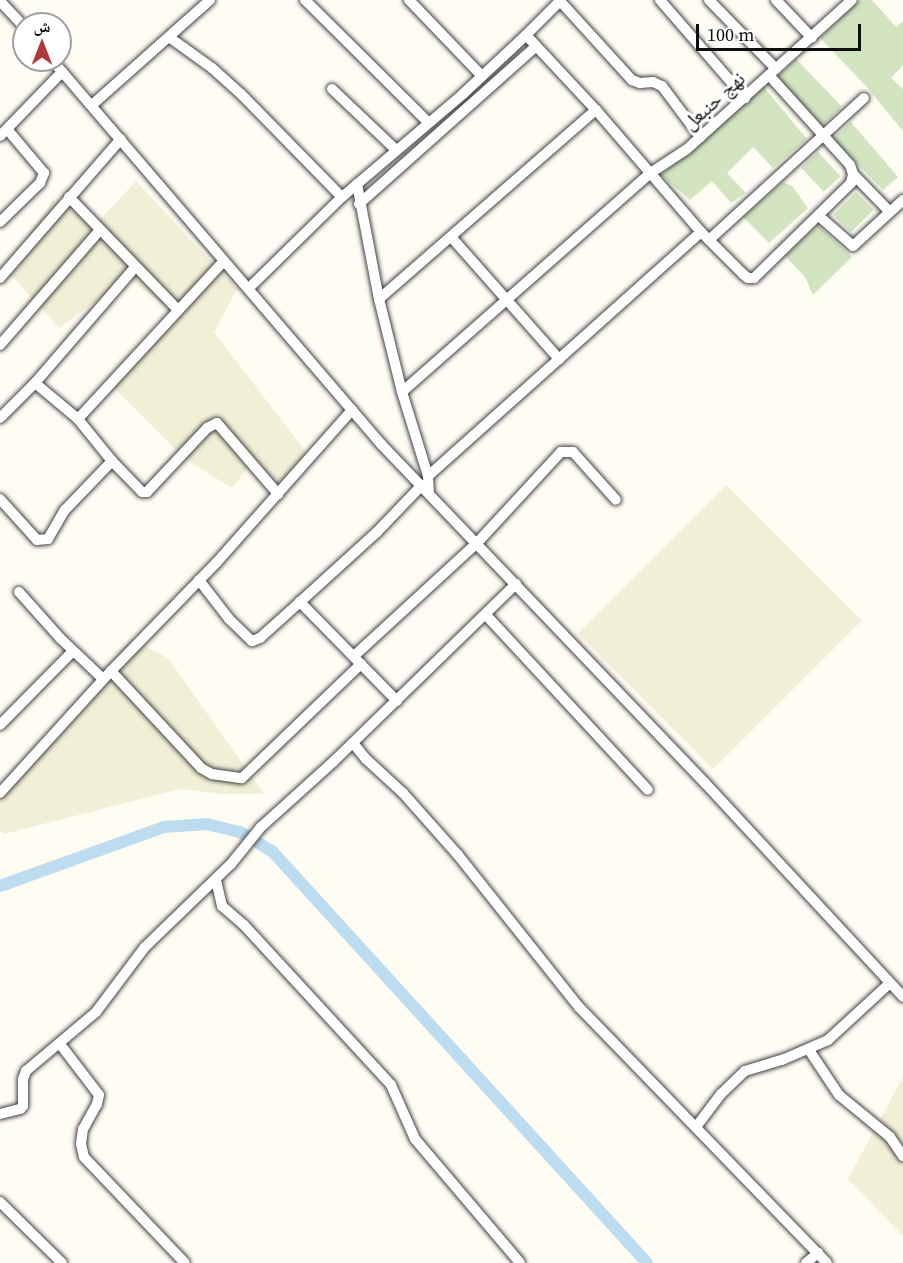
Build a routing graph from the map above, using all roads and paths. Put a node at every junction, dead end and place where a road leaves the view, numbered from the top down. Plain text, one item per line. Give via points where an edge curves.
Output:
1 (305, 0) edge
2 (409, 0) edge
3 (561, 0) edge
4 (660, 0) edge
5 (709, 0) edge
6 (776, 0) edge
7 (852, 0) edge
8 (0, 1) edge
9 (205, 2) edge
10 (839, 4) edge
11 (12, 14) edge
12 (526, 35) junction
13 (169, 37) junction
14 (812, 38) junction
15 (535, 47) junction
16 (62, 72) joint
17 (773, 72) junction
18 (482, 76) junction
19 (332, 89) dead end
20 (744, 98) junction
21 (864, 98) dead end
22 (92, 105) junction
23 (596, 110) junction
24 (428, 123) junction
25 (4, 132) edge
26 (823, 135) junction
27 (700, 137) junction
28 (121, 139) junction
29 (396, 150) junction
30 (649, 174) junction
31 (853, 174) junction
32 (357, 184) junction
33 (342, 196) junction
34 (69, 197) junction
35 (903, 200) edge
36 (359, 204) junction
37 (890, 212) junction
38 (819, 216) junction
39 (0, 222) edge
40 (100, 230) junction
41 (705, 236) junction
42 (452, 237) junction
43 (224, 261) junction
44 (135, 267) junction
45 (0, 279) edge
46 (249, 288) junction
47 (506, 298) junction
48 (379, 299) junction
49 (178, 310) junction
50 (0, 345) edge
51 (559, 359) junction
52 (34, 383) junction
53 (402, 392) junction
54 (352, 410) junction
55 (0, 418) edge
56 (78, 419) junction
57 (112, 461) junction
58 (426, 484) junction
59 (278, 494) junction
60 (0, 499) edge
61 (616, 500) dead end
62 (477, 543) junction
63 (199, 580) junction
64 (516, 584) junction
65 (19, 592) dead end
66 (300, 602) junction
67 (486, 615) junction
68 (73, 651) junction
69 (358, 660) junction
70 (107, 675) junction
71 (397, 701) junction
72 (0, 725) edge
73 (353, 743) junction
74 (648, 790) dead end
75 (0, 793) edge
76 (216, 880) junction
77 (890, 983) junction
78 (903, 997) edge
79 (60, 1044) junction
80 (809, 1050) junction
81 (0, 1114) edge
82 (696, 1128) junction
83 (903, 1156) edge
84 (0, 1202) edge
85 (818, 1253) junction
86 (58, 1261) edge
87 (185, 1263) edge
88 (520, 1263) edge
89 (806, 1263) edge
90 (827, 1263) edge

1 - 24 street
2 - 18 street
3 - 12 street
3 - 27 street via 632,80 662,86
4 - 20 street
5 - 17 street
6 - 14 street
7 - 10 street, نهج حنبعل
8 - 11 street
9 - 13 street
10 - 14 street, نهج حنبعل
12 - 15 street
12 - 18 street
13 - 22 street
13 - 33 street via 241,94
14 - 17 street, نهج حنبعل
15 - 23 street
15 - 36 street
16 - 22 street
16 - 25 street
17 - 20 street, نهج حنبعل
17 - 26 street
18 - 24 street
19 - 29 street
20 - 27 street, نهج حنبعل
21 - 26 street
22 - 28 street
23 - 30 street
23 - 42 street
24 - 29 street
25 - 39 street via 44,173 40,183
26 - 31 street via 850,165
26 - 41 street
27 - 30 street, نهج حنبعل
28 - 34 street
28 - 43 street
29 - 32 street
30 - 41 street
30 - 47 street, نهج حنبعل
31 - 37 street
31 - 38 street via 851,183
32 - 33 street
32 - 36 street
33 - 46 street
34 - 40 street
34 - 45 street
35 - 37 street
36 - 48 street
37 - 38 street via 852,246
38 - 41 street via 754,278 748,279
40 - 44 street
40 - 50 street
41 - 51 street
42 - 47 street
42 - 48 street
43 - 46 street
43 - 49 street
44 - 49 street
44 - 52 street
46 - 54 street
47 - 51 street
47 - 53 street, نهج حنبعل
48 - 53 street
49 - 56 street
51 - 58 street
52 - 55 street
52 - 56 street
53 - 58 street
54 - 58 street
54 - 59 street
56 - 57 street
57 - 59 street via 142,492 147,492 207,428 217,423
57 - 60 street via 64,510 45,541 37,540
58 - 62 street
58 - 66 street
59 - 63 street
61 - 62 street via 573,452 563,451
62 - 64 street
62 - 69 street
63 - 66 street via 252,641
63 - 70 street
64 - 67 street
64 - 77 street
65 - 68 street
66 - 69 street
67 - 71 street
67 - 74 street
68 - 70 street
68 - 72 street
69 - 70 street via 242,778 212,774 201,768
69 - 71 street
70 - 75 street
71 - 73 street
73 - 76 street via 261,827 248,847
73 - 82 street via 404,793 458,855 579,1007
76 - 79 street via 145,947 96,1012
76 - 88 street via 222,906 391,1085 415,1139
77 - 78 street
77 - 80 street via 828,1040
79 - 81 street via 26,1071 20,1110
79 - 87 street via 99,1095 82,1129 84,1156
80 - 82 street via 744,1071
80 - 83 street via 839,1095 890,1137
82 - 85 street
84 - 86 street
85 - 89 street
85 - 90 street

